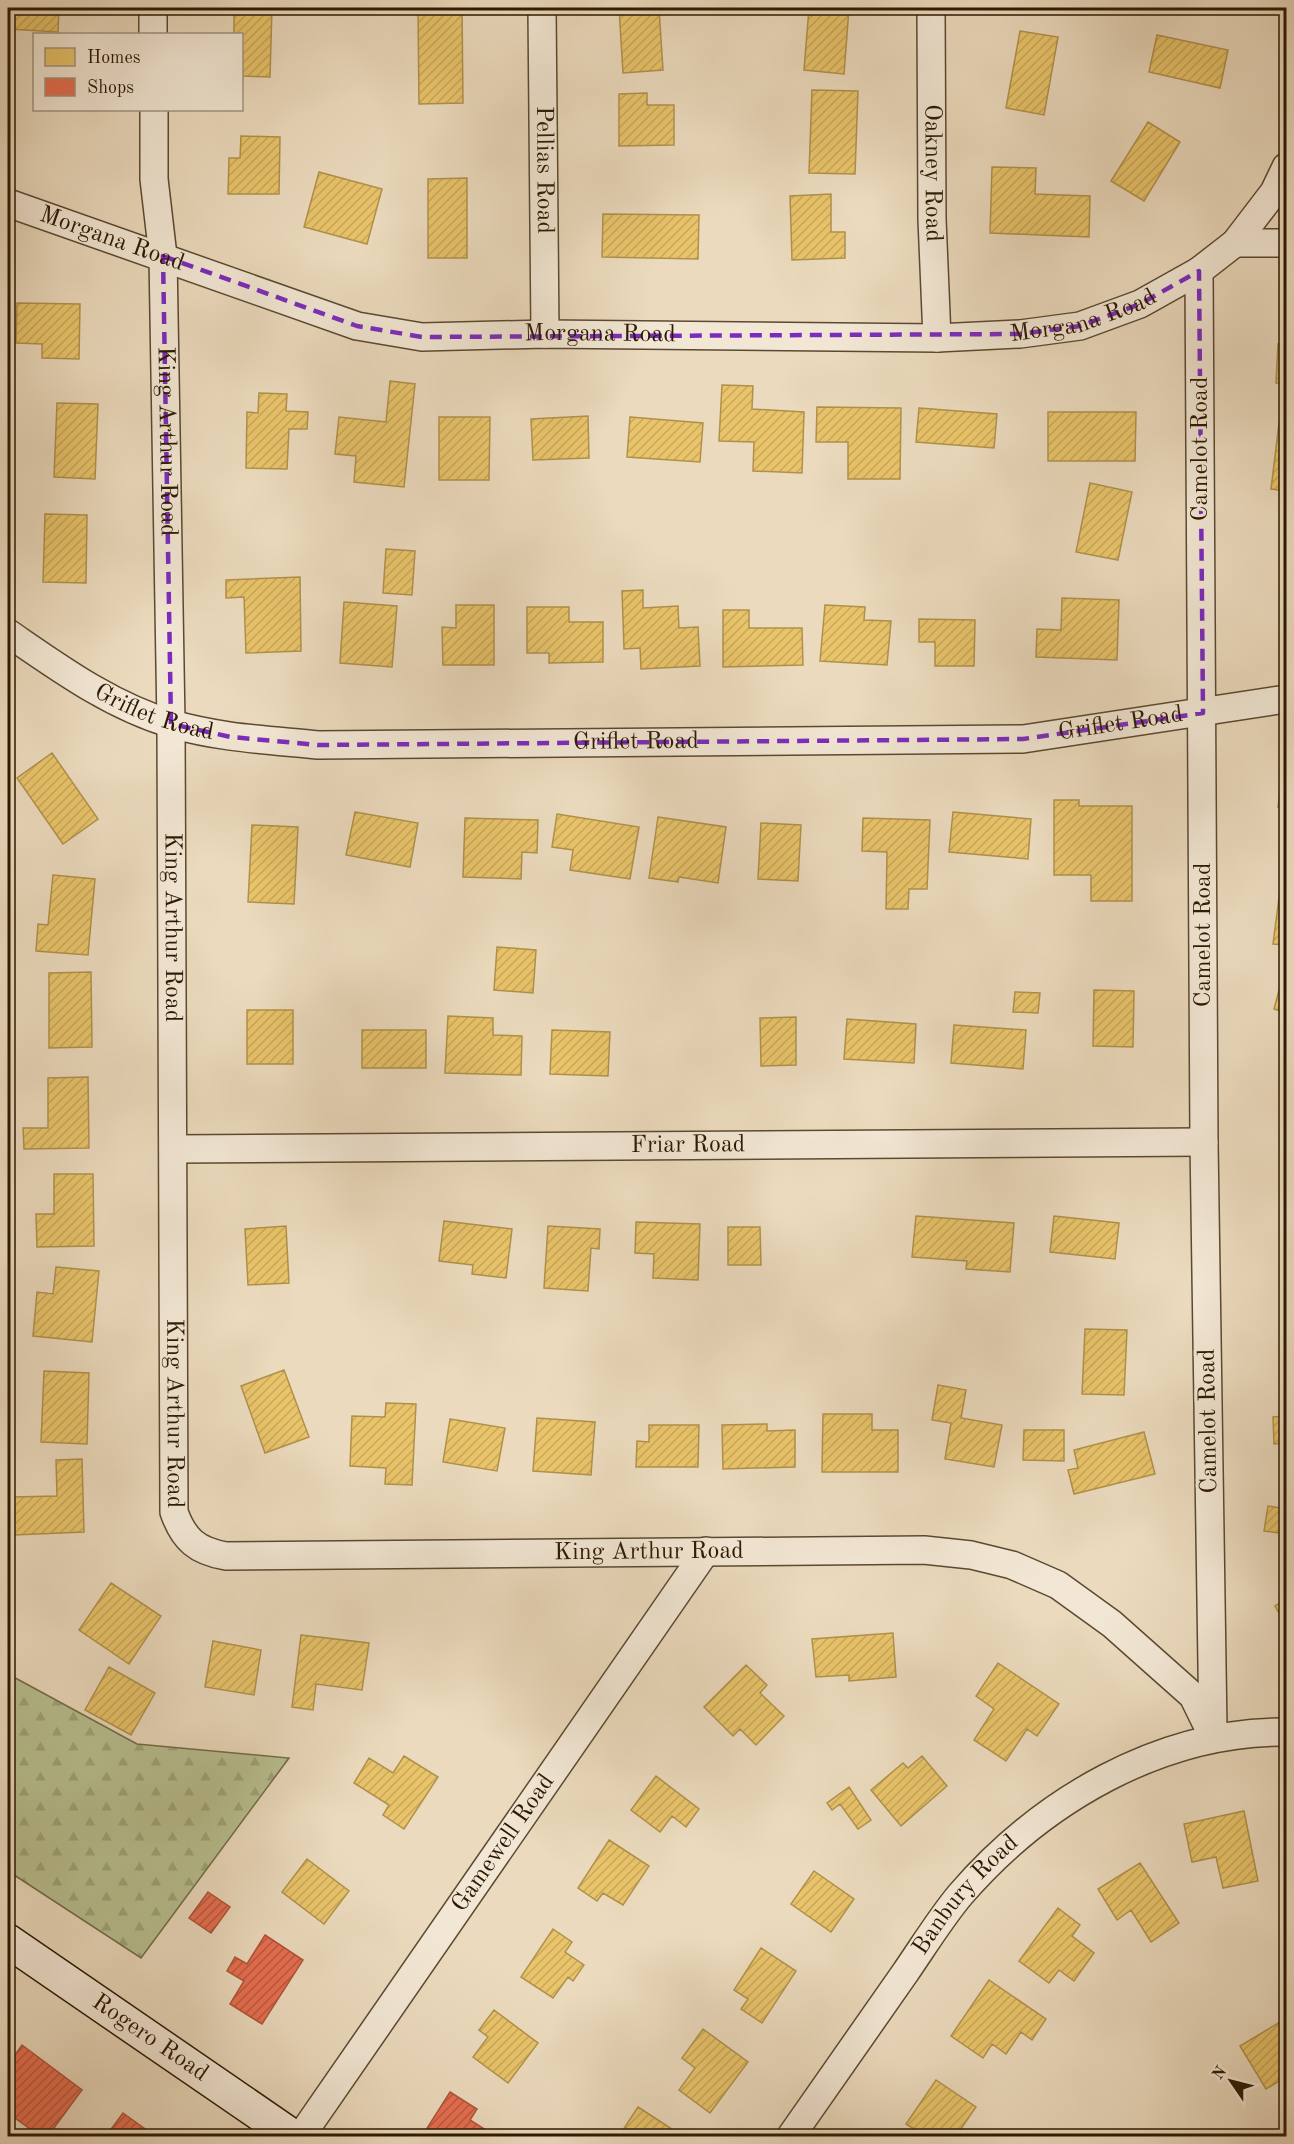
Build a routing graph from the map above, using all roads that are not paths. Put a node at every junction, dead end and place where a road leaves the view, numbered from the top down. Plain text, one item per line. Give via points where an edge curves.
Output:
1 (153, 8) edge
2 (543, 8) edge
3 (931, 8) edge
4 (153, 33) edge
5 (154, 111) edge
6 (1287, 166) edge
7 (8, 203) edge
8 (1235, 243) junction
9 (1287, 243) edge
10 (163, 256) junction
11 (1199, 271) junction
12 (545, 334) junction
13 (936, 338) junction
14 (8, 633) edge
15 (1287, 699) edge
16 (1203, 713) junction
17 (171, 724) junction
18 (1204, 1142) junction
19 (174, 1149) junction
20 (706, 1551) junction
21 (1287, 1732) edge
22 (1213, 1737) junction
23 (8, 1941) edge
24 (292, 2136) edge
25 (301, 2136) edge
26 (791, 2136) edge

1 - 4 street
2 - 12 street, Pellias Road
3 - 13 street, Oakney Road
5 - 10 street, King Arthur Road via 154,178
6 - 8 street via 1274,192
7 - 10 street, Morgana Road
8 - 9 street
8 - 11 street
10 - 12 street, Morgana Road via 357,326 422,337
10 - 17 street, King Arthur Road
11 - 13 street, Morgana Road via 1140,304 1080,326
11 - 16 street, Camelot Road
12 - 13 street, Morgana Road
14 - 17 street, Griflet Road via 84,684
15 - 16 street, Griflet Road
16 - 17 street, Griflet Road via 1023,739 318,745 231,737
16 - 18 street, Camelot Road
17 - 19 street, King Arthur Road
18 - 19 street, Friar Road
18 - 22 street, Camelot Road
19 - 20 street, King Arthur Road via 174,1512 180,1531 194,1545 226,1556
20 - 22 street, King Arthur Road via 924,1550 971,1555 1012,1566 1058,1585 1130,1638 1193,1696
20 - 25 street, Gamewell Road
21 - 22 street
22 - 26 street, Banbury Road via 1106,1778 1050,1811 1000,1853 959,1896
23 - 24 main road, Rogero Road

